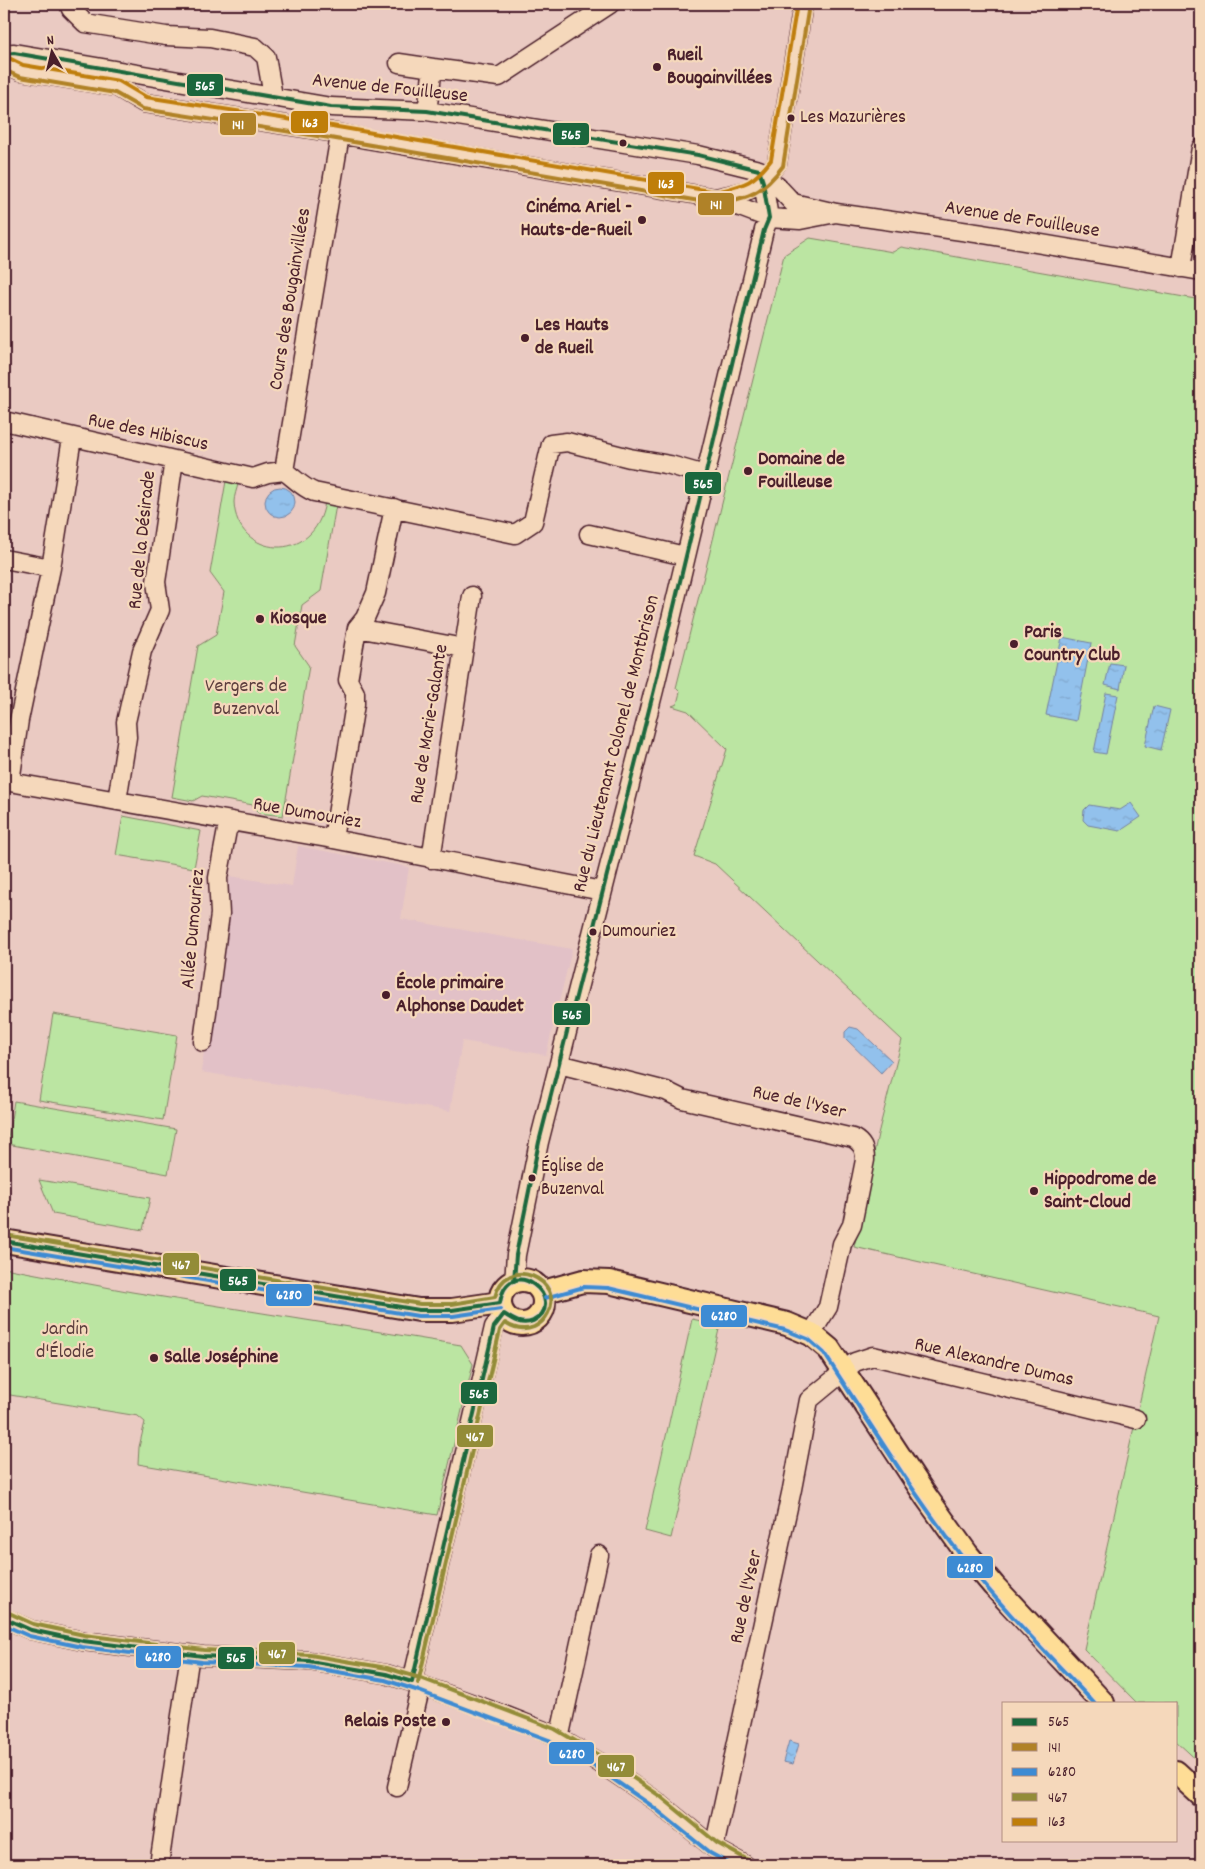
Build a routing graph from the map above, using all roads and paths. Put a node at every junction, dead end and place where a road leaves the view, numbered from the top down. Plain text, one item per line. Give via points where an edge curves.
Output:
1 (69, 4) edge
2 (610, 4) edge
3 (803, 4) edge
4 (4, 54) edge
5 (4, 63) edge
6 (399, 63) dead end
7 (433, 68) junction
8 (273, 96) junction
9 (427, 111) junction
10 (340, 135) junction
11 (1201, 148) edge
12 (763, 182) junction
13 (716, 198) junction
14 (793, 203) junction
15 (836, 213) junction
16 (769, 218) junction
17 (1181, 268) junction
18 (1201, 271) edge
19 (4, 421) edge
20 (72, 438) junction
21 (174, 460) junction
22 (284, 471) junction
23 (705, 475) junction
24 (394, 508) junction
25 (589, 534) dead end
26 (685, 556) junction
27 (4, 559) edge
28 (50, 568) junction
29 (472, 596) dead end
30 (357, 628) junction
31 (464, 648) junction
32 (12, 714) edge
33 (7, 781) edge
34 (116, 800) junction
35 (233, 822) junction
36 (333, 839) junction
37 (431, 859) junction
38 (602, 891) junction
39 (203, 1042) dead end
40 (560, 1064) junction
41 (4, 1241) edge
42 (514, 1280) junction
43 (543, 1292) junction
44 (502, 1309) junction
45 (811, 1334) junction
46 (844, 1370) junction
47 (1136, 1419) dead end
48 (599, 1555) dead end
49 (4, 1618) edge
50 (190, 1654) junction
51 (416, 1683) junction
52 (1102, 1702) edge
53 (559, 1739) junction
54 (1178, 1774) edge
55 (396, 1787) dead end
56 (1201, 1795) edge
57 (714, 1848) junction
58 (159, 1865) edge
59 (745, 1865) edge

1 - 8 street via 85,23 166,36 210,38 255,48 266,57
2 - 7 street via 499,77
3 - 12 street via 778,160
4 - 8 street, Avenue de Fouilleuse via 14,53
5 - 10 street, Avenue de Fouilleuse via 21,71 117,87 144,102
6 - 7 street
7 - 9 street
8 - 9 street, Avenue de Fouilleuse via 331,107
9 - 12 street, Avenue de Fouilleuse via 698,156 760,170
10 - 13 street, Avenue de Fouilleuse
10 - 22 street, Cours des Bougainvillées
11 - 17 street
12 - 13 street, Avenue de Fouilleuse via 753,189
12 - 14 street, Avenue de Fouilleuse via 777,186
12 - 16 street
13 - 16 street, Avenue de Fouilleuse
14 - 15 street, Avenue de Fouilleuse
14 - 16 street
15 - 16 street, Avenue de Fouilleuse via 800,220
15 - 17 street, Avenue de Fouilleuse
16 - 23 street, Rue du Lieutenant Colonel de Montbrison
17 - 18 street, Avenue de Fouilleuse
19 - 20 street, Rue des Hibiscus
20 - 21 street, Rue des Hibiscus
20 - 28 street
21 - 22 street, Rue des Hibiscus via 253,478
21 - 34 street, Rue de la Désirade via 156,582 160,610 142,651 126,722
22 - 24 street via 302,487 314,492
23 - 24 street via 567,442 551,444 534,522 515,534
23 - 26 street, Rue du Lieutenant Colonel de Montbrison
24 - 30 street via 376,593
25 - 26 street
26 - 38 street, Rue du Lieutenant Colonel de Montbrison
27 - 28 street
28 - 32 street
29 - 31 street, Rue de Marie-Galante
30 - 31 street
30 - 36 street via 348,680 355,693 355,704
31 - 37 street, Rue de Marie-Galante
32 - 33 street
33 - 34 street, Rue Dumouriez
34 - 35 street, Rue Dumouriez
35 - 36 street, Rue Dumouriez
35 - 39 street, Allée Dumouriez via 227,830 218,878 220,914
36 - 37 street, Rue Dumouriez
37 - 38 street, Rue Dumouriez
38 - 40 street, Rue du Lieutenant Colonel de Montbrison
40 - 42 street, Rue du Lieutenant Colonel de Montbrison via 535,1161
40 - 45 street, Rue de l'Yser via 860,1142 865,1160 852,1225 842,1244 828,1307
41 - 44 main road via 419,1310
42 - 43 main road via 531,1281
42 - 44 main road via 501,1294
43 - 44 main road via 544,1309 533,1321 525,1324 509,1320
43 - 45 main road via 583,1281 618,1283 794,1326
44 - 51 street via 494,1327 436,1577
45 - 46 main road
46 - 47 street, Rue Alexandre Dumas via 873,1356
46 - 52 main road via 926,1498 967,1554
46 - 57 street, Rue de l'Yser via 809,1400
48 - 53 street
49 - 50 street via 31,1630 112,1646
50 - 51 street via 309,1661 386,1674
50 - 58 street
51 - 53 street
51 - 55 street
53 - 57 street via 648,1796
54 - 56 main road
57 - 59 street

